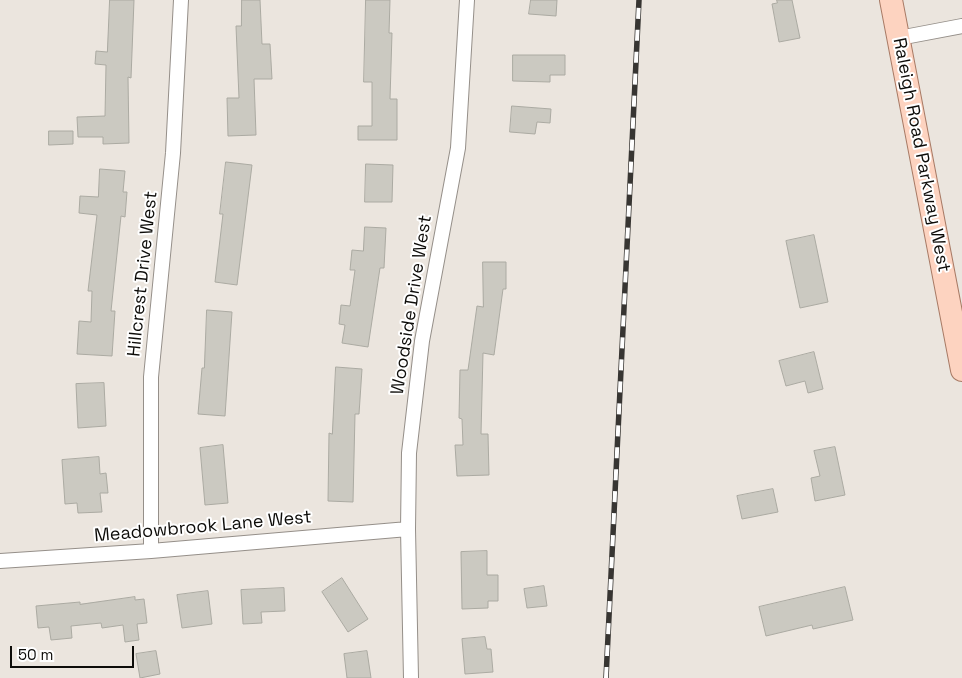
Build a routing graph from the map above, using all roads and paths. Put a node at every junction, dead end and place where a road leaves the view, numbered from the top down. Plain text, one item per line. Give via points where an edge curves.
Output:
1 (181, 0) edge
2 (467, 0) edge
3 (891, 0) edge
4 (962, 26) edge
5 (899, 38) junction
6 (962, 370) edge
7 (408, 529) junction
8 (151, 551) junction
9 (0, 562) edge
10 (412, 678) edge

1 - 8 street, Hillcrest Drive West via 173,153 151,377
2 - 7 street, Woodside Drive West via 458,148 422,341 409,453
3 - 5 main road, Raleigh Road Parkway West
4 - 5 street
5 - 6 main road, Raleigh Road Parkway West
7 - 8 street, Meadowbrook Lane West
7 - 10 street, Woodside Drive West
8 - 9 street, Meadowbrook Lane West

